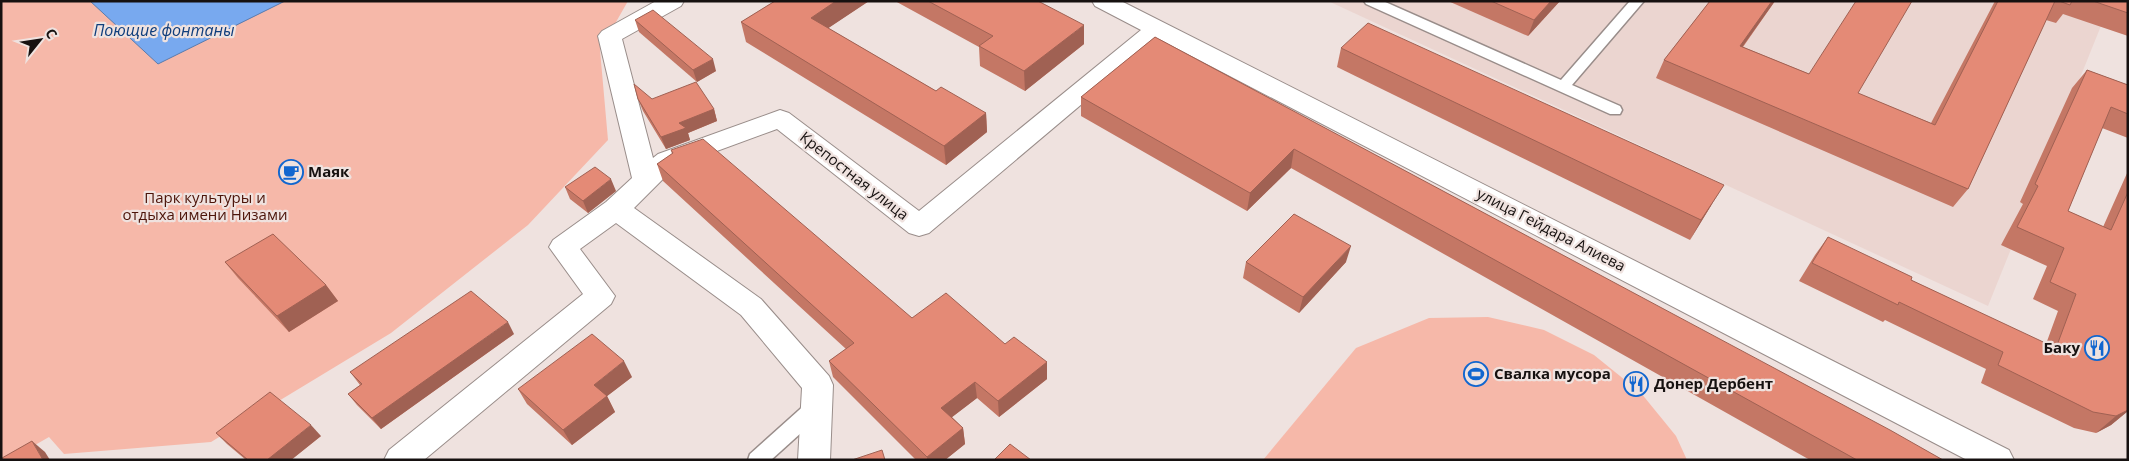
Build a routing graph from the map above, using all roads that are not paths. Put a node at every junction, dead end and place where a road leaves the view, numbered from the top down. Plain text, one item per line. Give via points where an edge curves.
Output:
1 (673, 1) edge
2 (1104, 1) edge
3 (1371, 1) edge
4 (1637, 1) edge
5 (1157, 29) junction
6 (1564, 87) junction
7 (1615, 110) dead end
8 (646, 180) junction
9 (616, 209) junction
10 (817, 406) junction
11 (400, 460) edge
12 (757, 460) edge
13 (814, 460) edge
14 (1998, 460) edge

1 - 8 street via 610,36
2 - 5 street, улица Гейдара Алиева
3 - 6 lane
4 - 6 lane
5 - 8 street, Крепостная улица via 919,226 780,119 667,160
5 - 14 street, улица Гейдара Алиева
6 - 7 lane
8 - 9 street, Крепостная улица
9 - 10 street via 751,307 818,385
9 - 11 street, Крепостная улица via 563,247 601,296
10 - 12 lane
10 - 13 street

